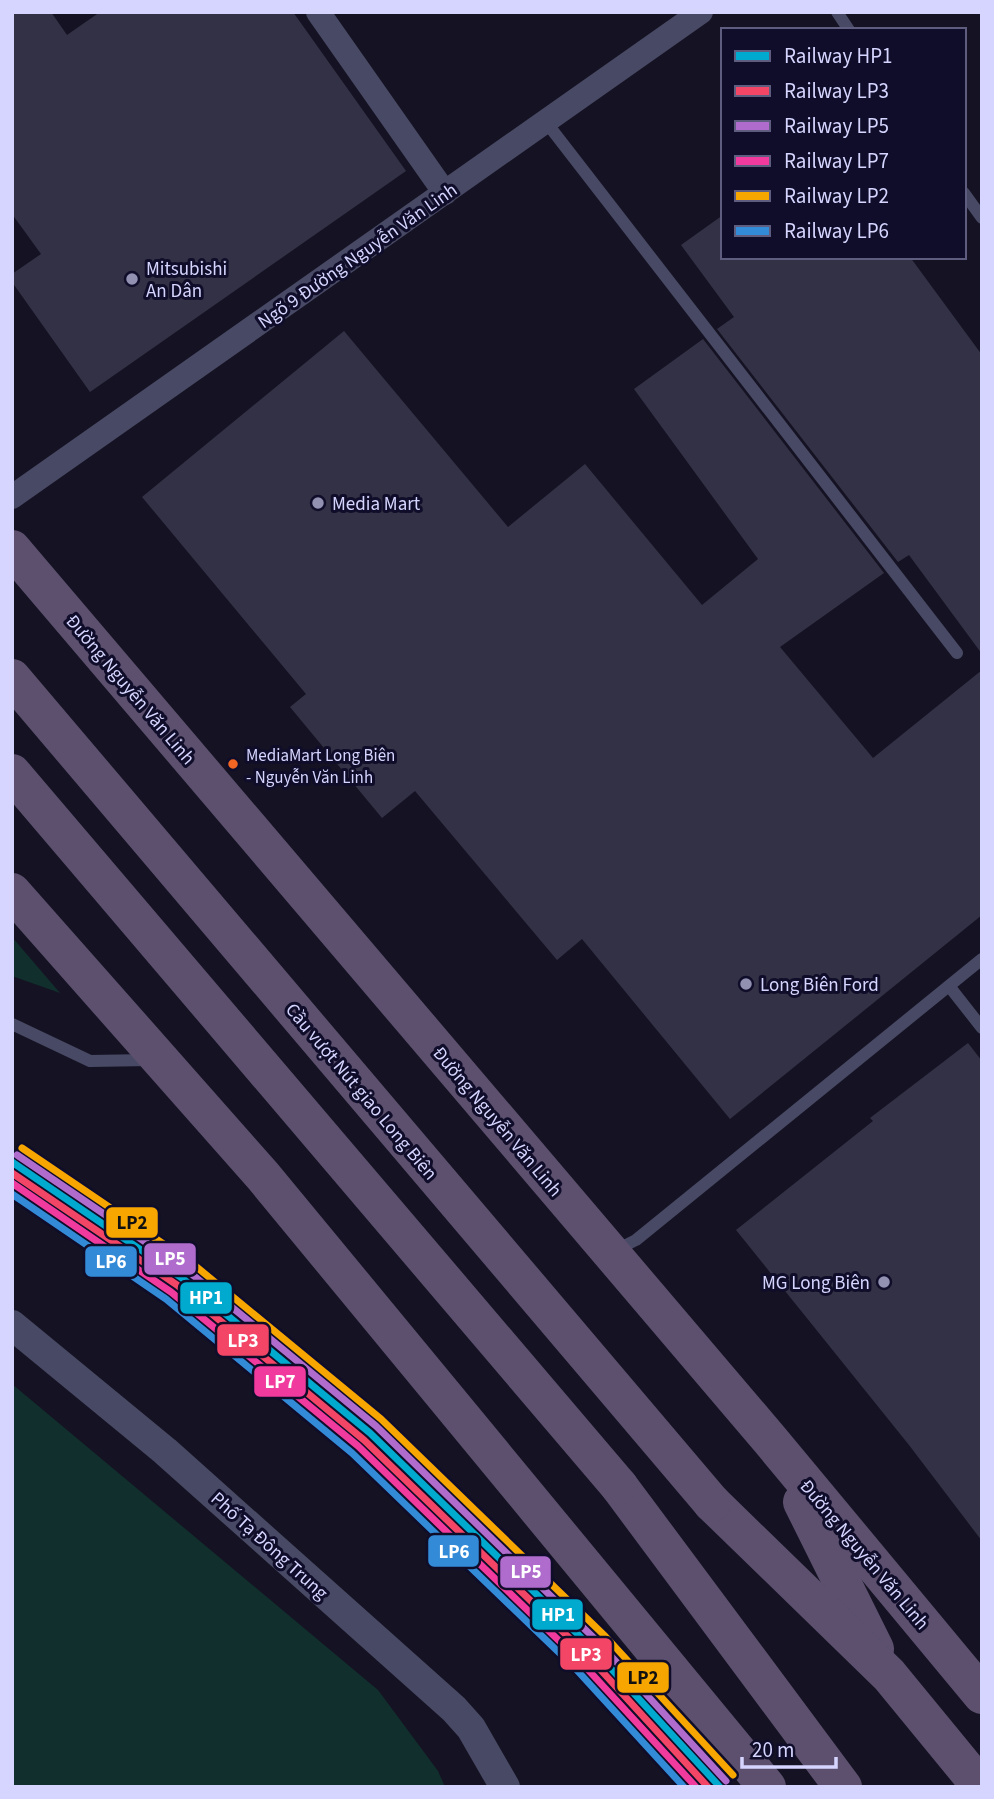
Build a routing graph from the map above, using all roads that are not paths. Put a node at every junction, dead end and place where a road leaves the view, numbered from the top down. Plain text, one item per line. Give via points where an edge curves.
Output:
1 (318, 12) edge
2 (701, 12) edge
3 (837, 12) edge
4 (848, 28) edge
5 (547, 122) junction
6 (445, 193) junction
7 (966, 196) edge
8 (982, 218) edge
9 (12, 497) edge
10 (12, 549) edge
11 (957, 653) dead end
12 (12, 678) edge
13 (12, 773) edge
14 (12, 892) edge
15 (982, 959) edge
16 (948, 986) junction
17 (12, 1024) edge
18 (982, 1028) edge
19 (160, 1060) junction
20 (610, 1252) junction
21 (12, 1325) edge
22 (771, 1441) junction
23 (889, 1675) junction
24 (982, 1695) edge
25 (505, 1787) edge
26 (767, 1787) edge
27 (843, 1787) edge
28 (981, 1787) edge

1 - 6 street
2 - 5 street, Ngõ 9 Đường Nguyễn Văn Linh
3 - 4 lane
5 - 6 street, Ngõ 9 Đường Nguyễn Văn Linh
5 - 11 lane
6 - 9 street, Ngõ 9 Đường Nguyễn Văn Linh
7 - 8 lane
10 - 20 highway, Đường Nguyễn Văn Linh
12 - 23 highway, Cầu vượt Nút giao Long Biên, bridge via 712,1503
13 - 27 highway, bridge via 619,1486
14 - 19 highway
15 - 16 lane
16 - 18 lane
16 - 20 lane via 636,1240
17 - 19 lane via 90,1060
19 - 26 highway via 272,1187
20 - 22 highway, Đường Nguyễn Văn Linh
21 - 25 street, Phố Tạ Đông Trung via 165,1451 454,1709 471,1728
22 - 23 highway
22 - 24 highway, Đường Nguyễn Văn Linh
23 - 28 highway

